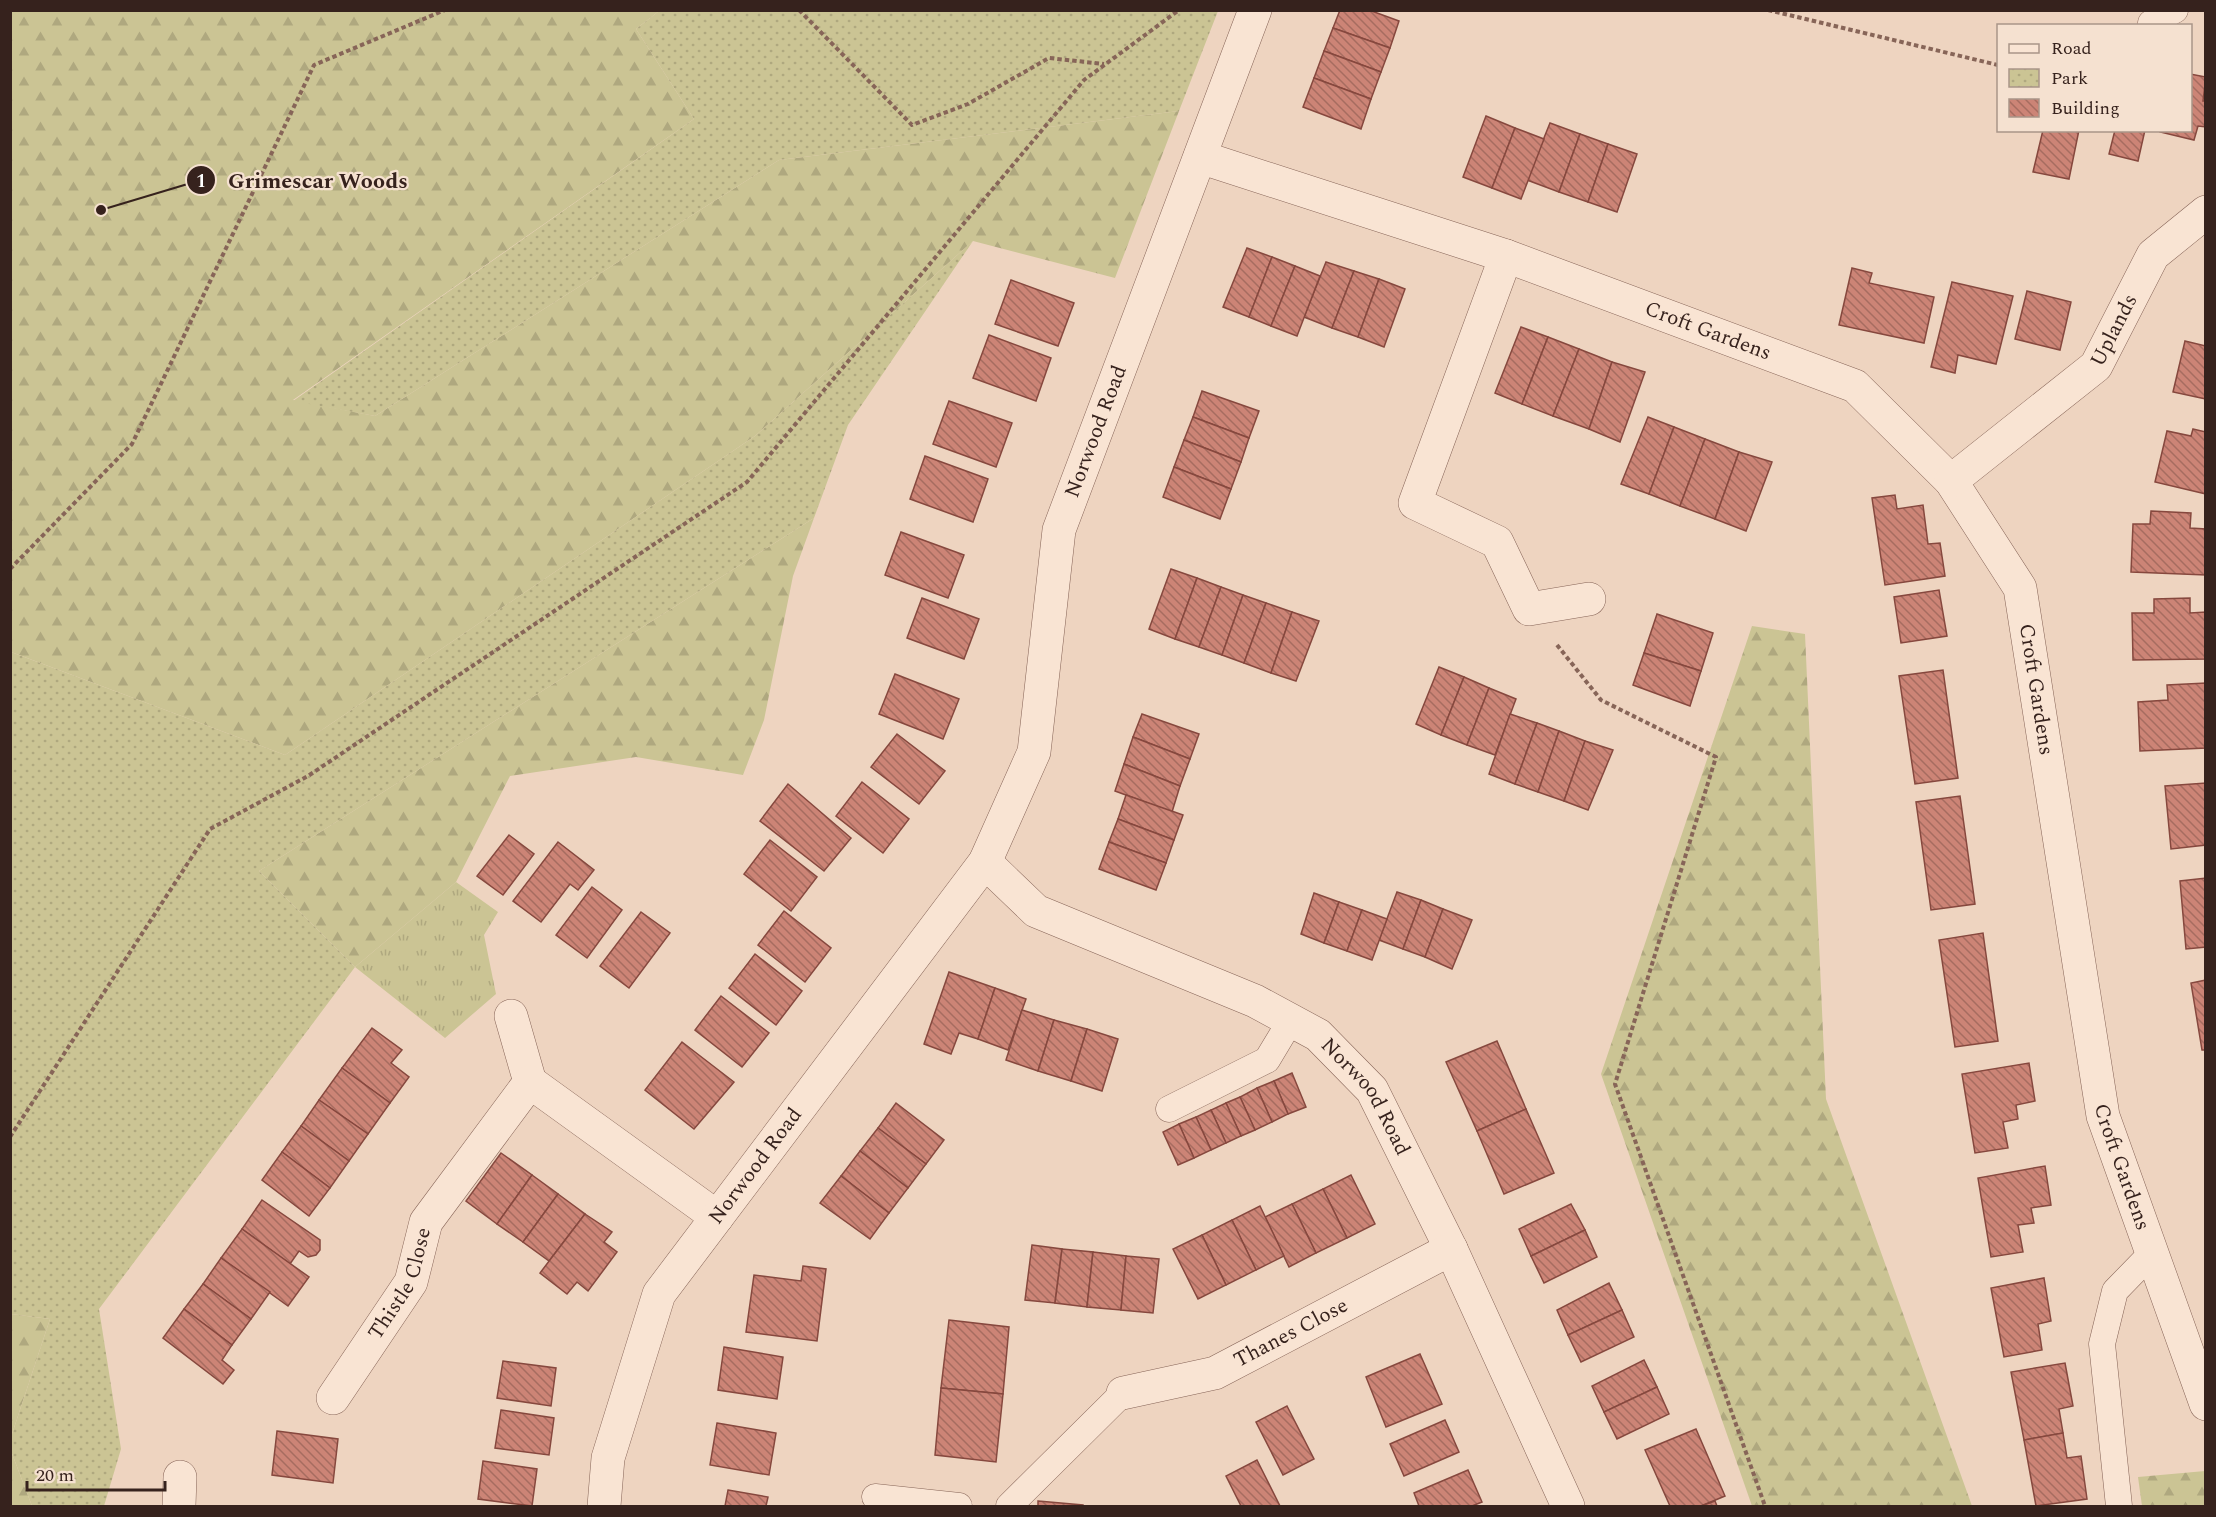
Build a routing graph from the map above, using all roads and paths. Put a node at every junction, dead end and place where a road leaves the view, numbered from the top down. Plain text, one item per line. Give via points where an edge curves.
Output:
1 (445, 10) edge
2 (799, 10) edge
3 (1179, 10) edge
4 (1255, 10) edge
5 (1768, 10) edge
6 (2175, 10) edge
7 (2151, 23) dead end
8 (1105, 64) junction
9 (1997, 64) edge
10 (1200, 157) junction
11 (2205, 212) edge
12 (1506, 256) junction
13 (1951, 481) junction
14 (10, 569) edge
15 (1589, 598) dead end
16 (1529, 609) junction
17 (985, 862) junction
18 (512, 1016) dead end
19 (1291, 1020) junction
20 (531, 1082) junction
21 (1169, 1109) dead end
22 (10, 1137) edge
23 (717, 1217) junction
24 (1451, 1250) junction
25 (2152, 1253) junction
26 (1124, 1394) joint
27 (333, 1398) dead end
28 (2205, 1404) edge
29 (875, 1497) dead end
30 (604, 1506) edge
31 (958, 1506) edge
32 (1009, 1506) edge
33 (1568, 1506) edge
34 (1765, 1506) edge
35 (2119, 1506) edge

1 - 14 path via 314,65 132,444
2 - 8 path via 912,124 968,104 1049,58
3 - 8 path
4 - 10 street, Norwood Road
5 - 9 path
6 - 7 lane
8 - 22 path via 1084,80 747,482 308,776 210,829
10 - 12 street, Croft Gardens
10 - 17 street, Norwood Road via 1059,530 1034,752
11 - 13 street, Uplands via 2153,255 2096,366
12 - 13 street, Croft Gardens via 1855,386
12 - 16 street via 1415,503 1497,542
13 - 25 street, Croft Gardens via 2020,588 2103,1116
15 - 16 street
16 - 34 path via 1600,700 1716,757 1615,1084
17 - 19 street, Norwood Road via 1036,911 1255,1001
17 - 23 street, Norwood Road
18 - 20 street
19 - 21 lane via 1268,1059
19 - 24 street, Norwood Road via 1318,1035 1372,1090
20 - 23 street
20 - 27 street, Thistle Close via 426,1222 411,1282
23 - 30 street, Norwood Road via 659,1294 608,1458
24 - 26 street, Thanes Close via 1215,1373
24 - 33 street, Norwood Road
25 - 28 street, Croft Gardens
25 - 35 lane via 2115,1291 2102,1344
26 - 32 lane
29 - 31 lane

